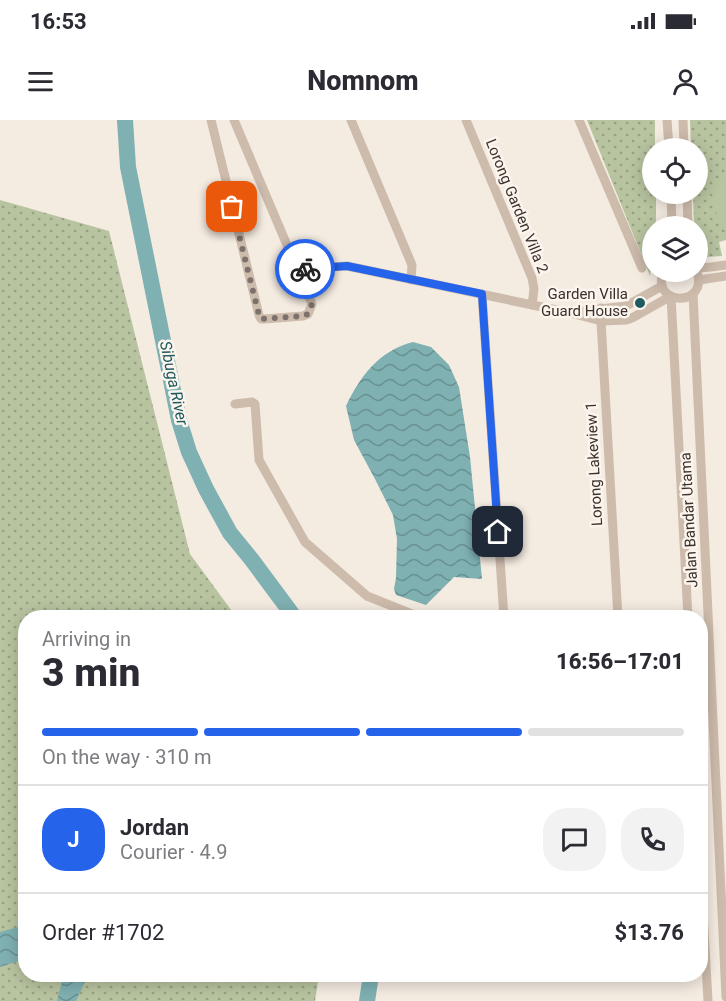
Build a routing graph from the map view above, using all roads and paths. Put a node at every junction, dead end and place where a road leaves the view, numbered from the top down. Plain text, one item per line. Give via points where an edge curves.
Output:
1 (211, 120) edge
2 (234, 120) edge
3 (351, 120) edge
4 (466, 120) edge
5 (579, 120) edge
6 (667, 120) edge
7 (683, 120) edge
8 (668, 138) edge
9 (684, 138) edge
10 (726, 265) edge
11 (642, 268) dead end
12 (708, 268) edge
13 (297, 270) junction
14 (708, 274) edge
15 (726, 276) edge
16 (411, 280) junction
17 (661, 282) edge
18 (697, 282) edge
19 (662, 286) junction
20 (482, 294) junction
21 (693, 294) junction
22 (671, 296) junction
23 (532, 304) junction
24 (601, 308) junction
25 (571, 313) junction
26 (601, 321) junction
27 (235, 404) dead end
28 (402, 610) edge
29 (503, 610) edge
30 (618, 610) edge
31 (688, 610) edge
32 (708, 610) edge
33 (708, 614) edge
34 (707, 982) edge
35 (726, 997) edge
36 (708, 1001) edge

1 - 13 street via 261,319 308,314 312,304
2 - 13 street
3 - 16 street via 412,265
4 - 23 street, Lorong Garden Villa 2 via 532,278
5 - 11 street
6 - 8 street
7 - 9 street
10 - 12 street
13 - 16 street via 347,266
14 - 15 street
16 - 20 street
17 - 19 street
18 - 21 street, Jalan Bandar Utama
19 - 22 street
19 - 24 street via 626,306
20 - 23 street
20 - 29 street
21 - 22 street via 682,299
21 - 32 street, Jalan Bandar Utama
22 - 26 street via 632,318
22 - 31 street, Jalan Bandar Utama
23 - 25 street
24 - 25 street
24 - 26 street, Lorong Lakeview 1
25 - 26 street
26 - 30 street, Lorong Lakeview 1
27 - 28 street via 255,404 259,460 305,542 367,596
33 - 35 street, Jalan Bandar Utama
34 - 36 street

